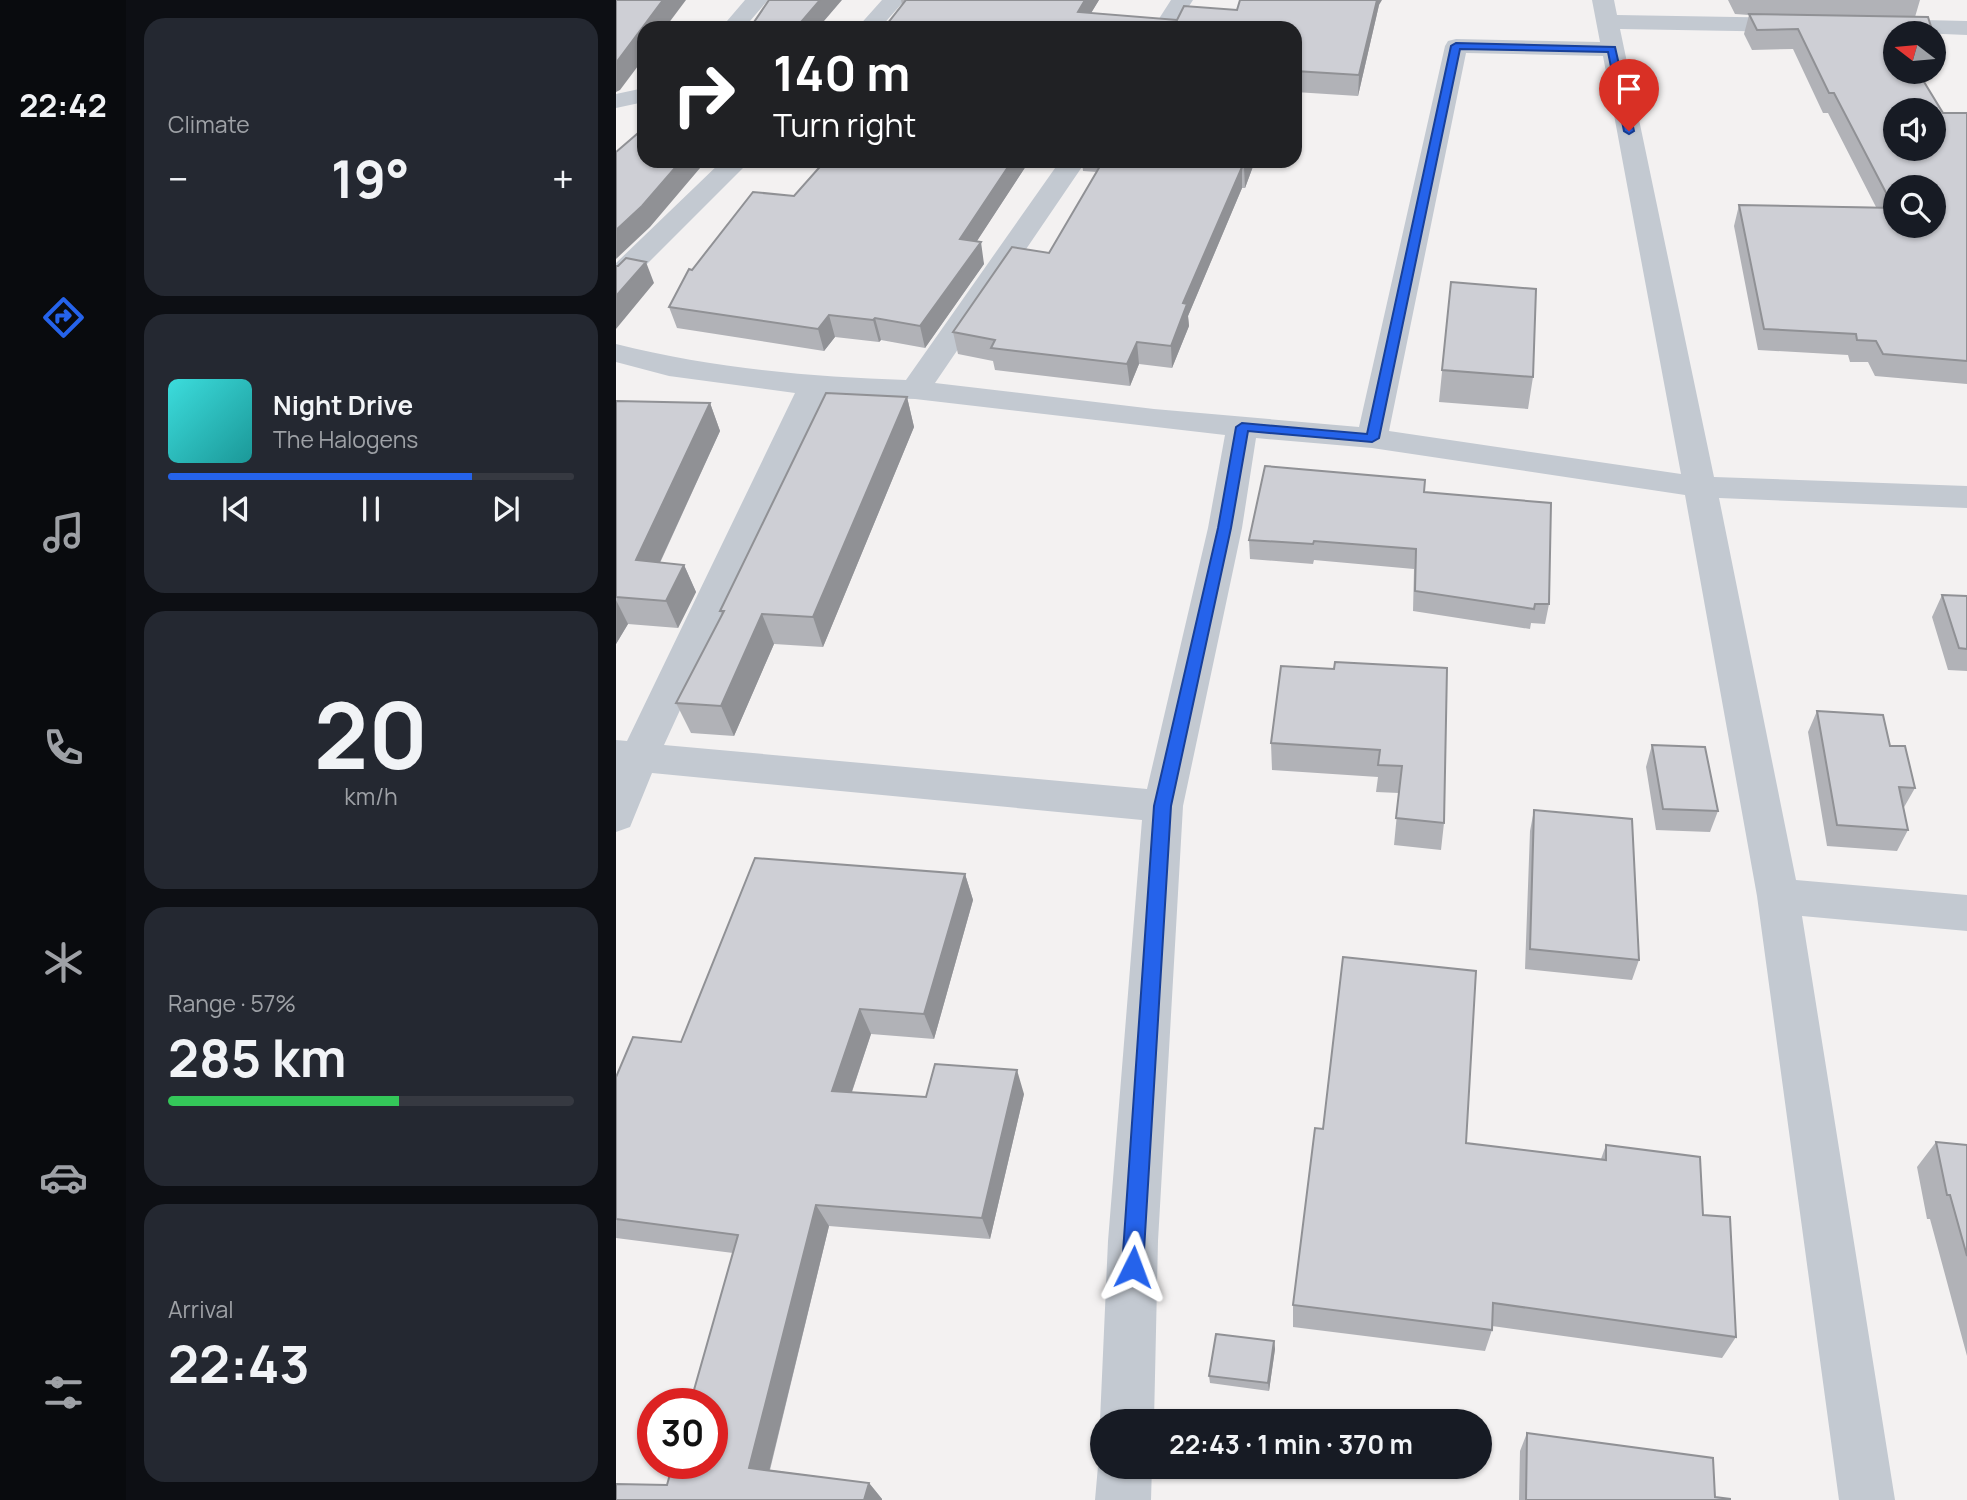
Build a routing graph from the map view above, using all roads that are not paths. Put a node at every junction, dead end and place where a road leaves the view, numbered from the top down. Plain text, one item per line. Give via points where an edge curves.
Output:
1 (757, 0) edge
2 (894, 0) edge
3 (1182, 0) edge
4 (738, 21) edge
5 (874, 21) edge
6 (1168, 21) edge
7 (1608, 24) edge
8 (1818, 25) edge
9 (1853, 26) edge
10 (1967, 28) edge
11 (637, 97) edge
12 (616, 101) edge
13 (730, 168) edge
14 (1068, 168) edge
15 (616, 279) edge
16 (616, 353) edge
17 (813, 386) junction
18 (915, 390) junction
19 (1242, 427) junction
20 (1372, 438) junction
21 (1700, 487) junction
22 (1967, 497) edge
23 (627, 757) edge
24 (1163, 806) junction
25 (616, 816) edge
26 (1778, 896) junction
27 (1967, 913) edge
28 (1127, 1409) edge
29 (1124, 1479) edge
30 (1123, 1500) edge
31 (1867, 1500) edge

1 - 4 street
2 - 5 street
3 - 6 street
7 - 8 street
7 - 20 street via 1456,46
7 - 21 street
9 - 10 street
11 - 12 street
13 - 15 street
14 - 18 street
16 - 17 street via 669,367
17 - 18 street
17 - 23 street
18 - 19 street
19 - 20 street
19 - 24 street
20 - 21 street
21 - 22 street
21 - 26 street
23 - 24 street
23 - 25 street
24 - 28 street via 1133,1241
26 - 27 street
26 - 31 street
29 - 30 street

